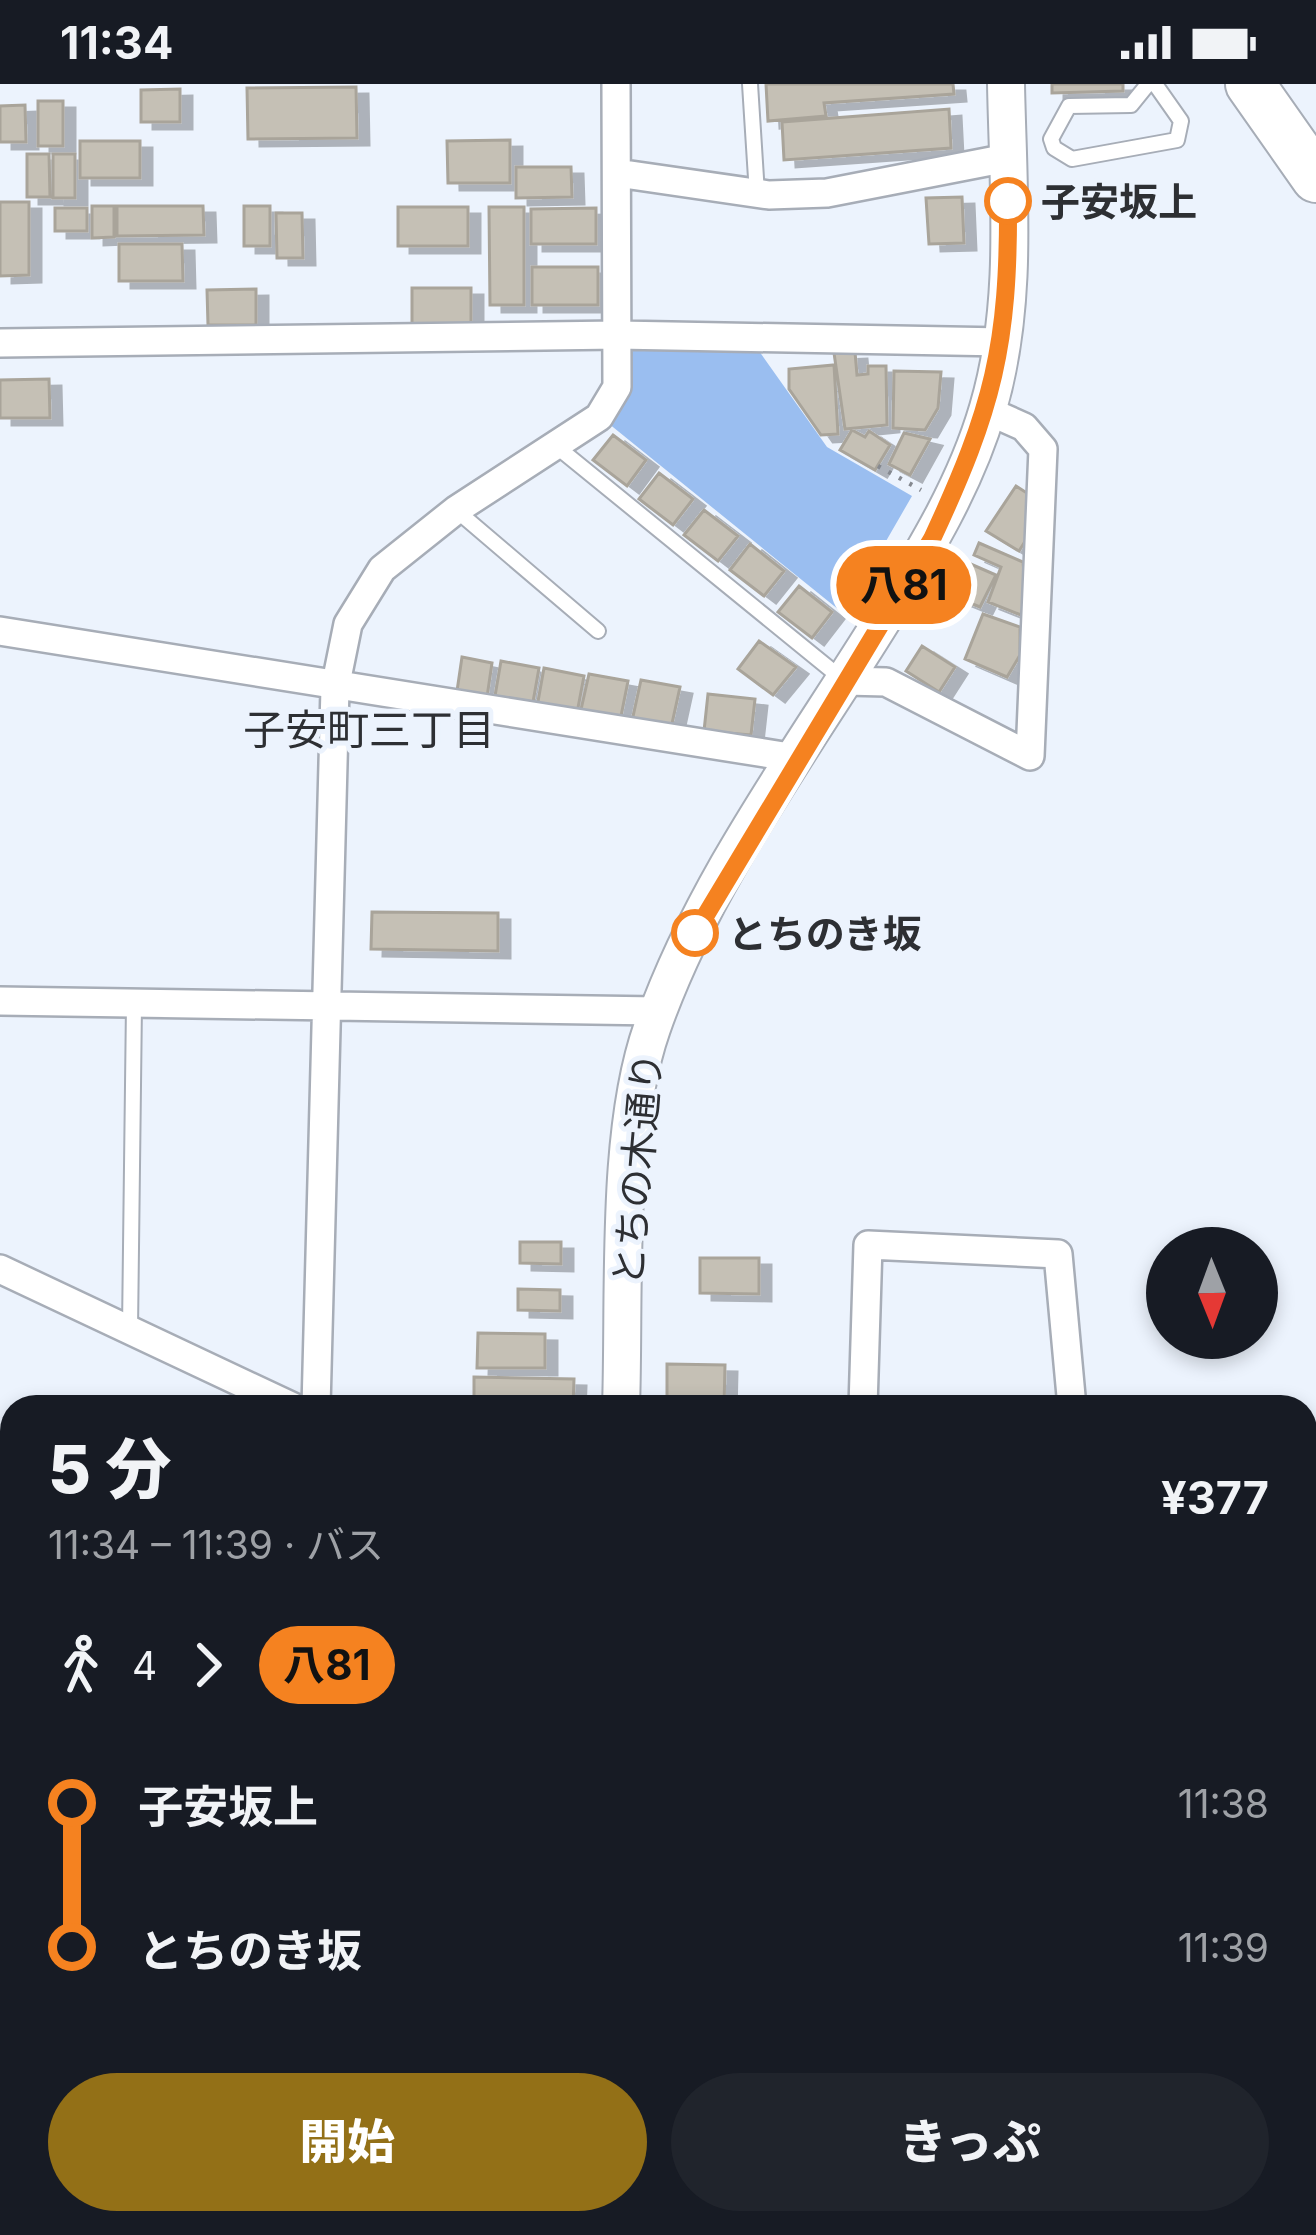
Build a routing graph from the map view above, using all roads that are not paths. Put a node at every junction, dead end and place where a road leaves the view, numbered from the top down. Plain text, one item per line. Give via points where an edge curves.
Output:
1 (616, 84) edge
2 (750, 84) edge
3 (1006, 84) edge
4 (1151, 84) edge
5 (1250, 84) edge
6 (1303, 151) edge
7 (1007, 158) junction
8 (616, 173) junction
9 (757, 194) junction
10 (618, 335) junction
11 (1004, 342) junction
12 (0, 343) edge
13 (988, 411) junction
14 (556, 446) junction
15 (456, 510) junction
16 (0, 631) edge
17 (598, 631) dead end
18 (844, 681) junction
19 (335, 688) junction
20 (796, 758) junction
21 (0, 1000) edge
22 (134, 1004) junction
23 (323, 1009) junction
24 (658, 1010) junction
25 (0, 1269) edge
26 (130, 1329) junction
27 (268, 1395) edge
28 (316, 1395) edge
29 (622, 1395) edge
30 (863, 1395) edge
31 (1071, 1395) edge

1 - 8 street
2 - 9 lane
3 - 7 street, とちの木通り
4 - 4 lane via 1131,105 1069,106 1054,148 1072,159 1177,140 1181,121
5 - 6 highway
7 - 9 street via 827,193
7 - 11 street, とちの木通り
8 - 9 street
8 - 10 street
10 - 11 street
10 - 12 street
10 - 14 street via 617,387 599,417
11 - 13 street, とちの木通り
13 - 18 street, とちの木通り via 932,539
13 - 18 street via 1024,427 1043,449 1030,756 886,682
14 - 15 street
14 - 18 lane
15 - 17 lane
15 - 19 street via 382,569 347,624
16 - 19 street
18 - 20 street, とちの木通り
19 - 20 street
19 - 23 street
20 - 24 street, とちの木通り via 707,907
21 - 22 street
22 - 23 street
22 - 26 lane
23 - 24 street
23 - 28 street
24 - 29 street, とちの木通り via 635,1100
25 - 26 street
26 - 27 street
30 - 31 street via 868,1245 1058,1254

